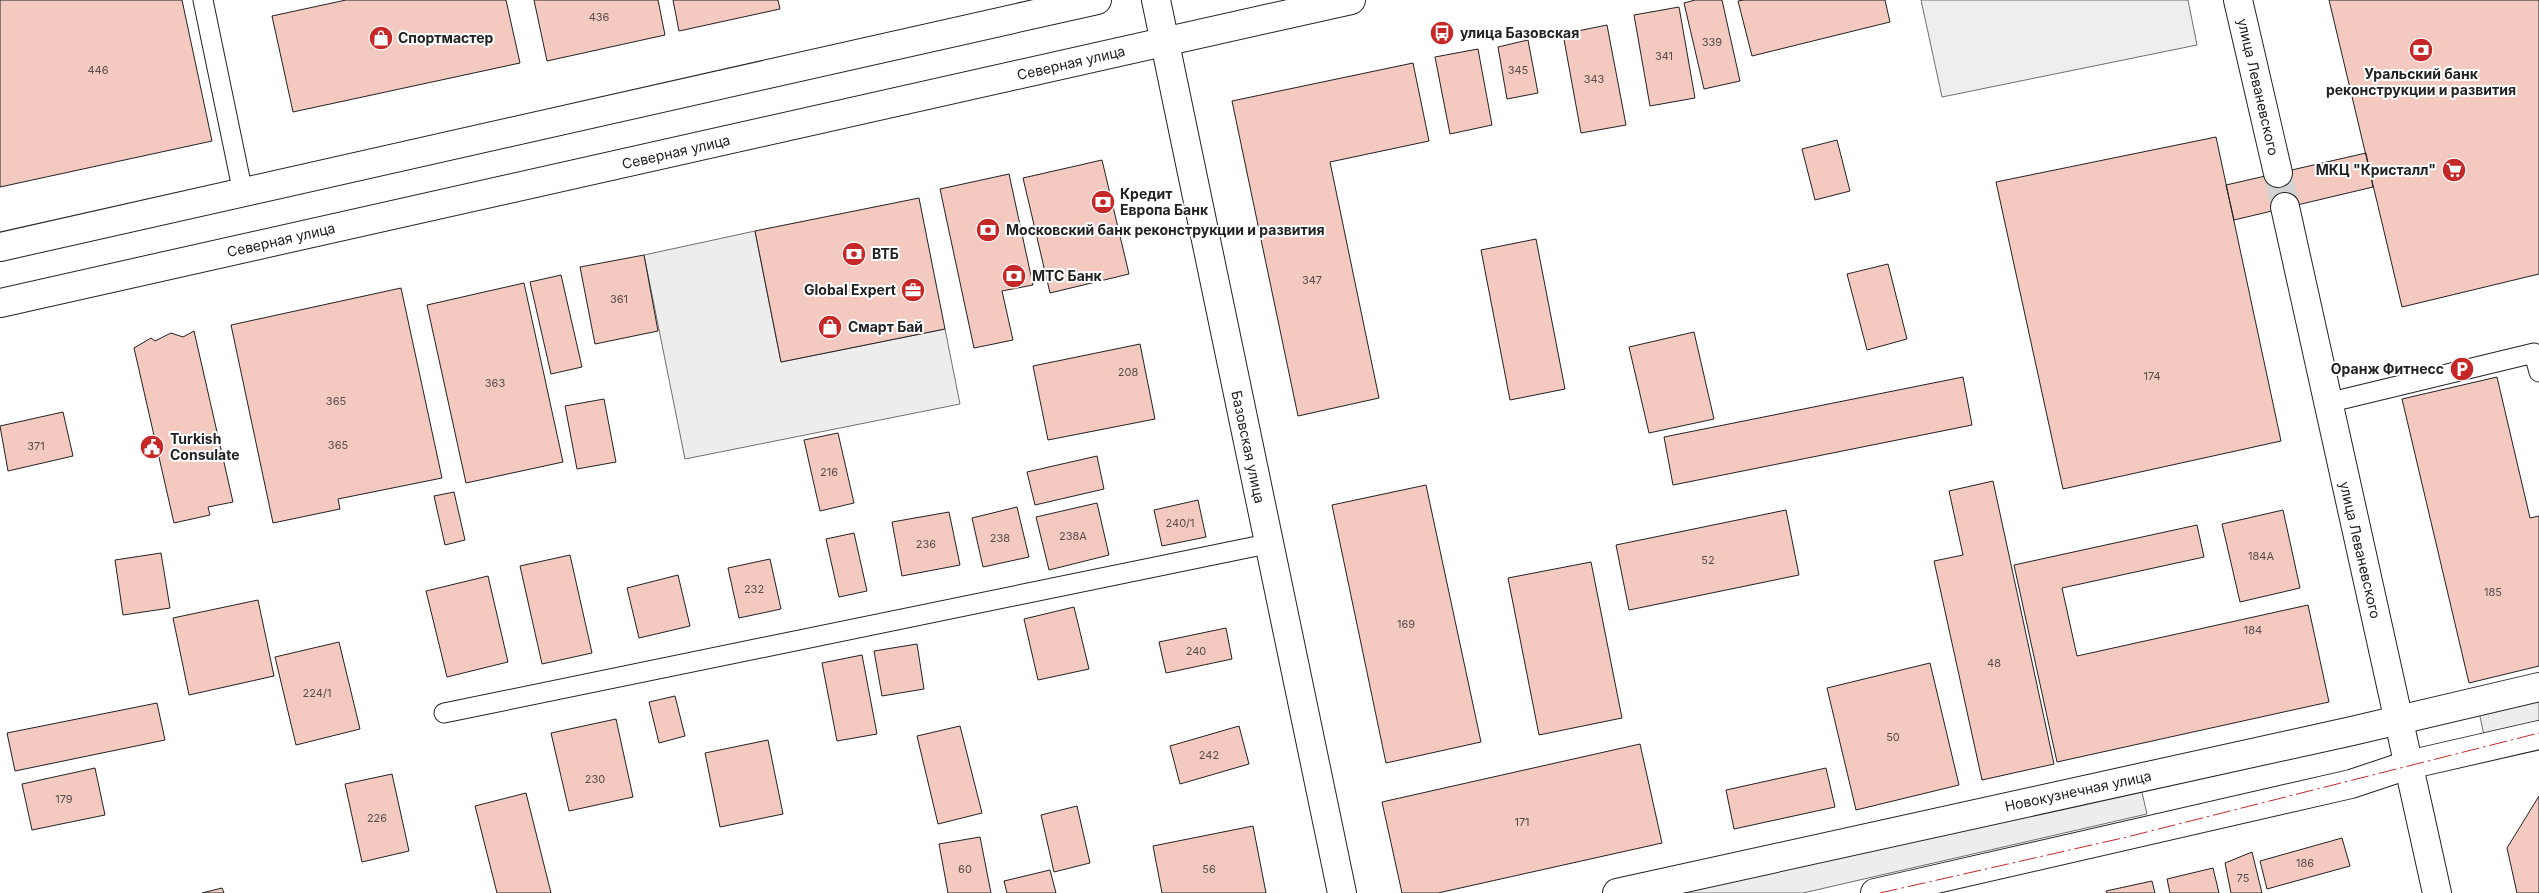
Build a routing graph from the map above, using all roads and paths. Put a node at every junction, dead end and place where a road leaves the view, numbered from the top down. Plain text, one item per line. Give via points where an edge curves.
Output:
1 (203, 0) edge
2 (1097, 0) edge
3 (1156, 0) edge
4 (1351, 0) edge
5 (2238, 0) edge
6 (1164, 41) junction
7 (2278, 173) tunnel mouth
8 (243, 193) junction
9 (2285, 207) tunnel mouth
10 (0, 247) edge
11 (0, 303) edge
12 (2539, 372) edge
13 (2327, 403) junction
14 (1268, 544) junction
15 (2539, 687) edge
16 (444, 713) dead end
17 (2398, 721) junction
18 (2539, 734) edge
19 (2408, 766) junction
20 (1342, 893) edge
21 (1617, 893) edge
22 (1876, 893) edge
23 (2437, 893) edge

1 - 8 lane
2 - 8 street
3 - 6 street, Базовская улица
4 - 6 street, Северная улица
5 - 7 street, улица Леваневского
6 - 11 street, Северная улица
6 - 14 street, Базовская улица
8 - 10 street
9 - 13 street, улица Леваневского
12 - 13 lane via 2534,354
13 - 17 street, улица Леваневского
14 - 16 lane
14 - 20 street, Базовская улица
15 - 17 street, Новокузнечная улица
17 - 19 street, улица Леваневского
17 - 21 street, Новокузнечная улица
18 - 19 street
19 - 22 street via 2351,784
19 - 23 street, улица Леваневского

